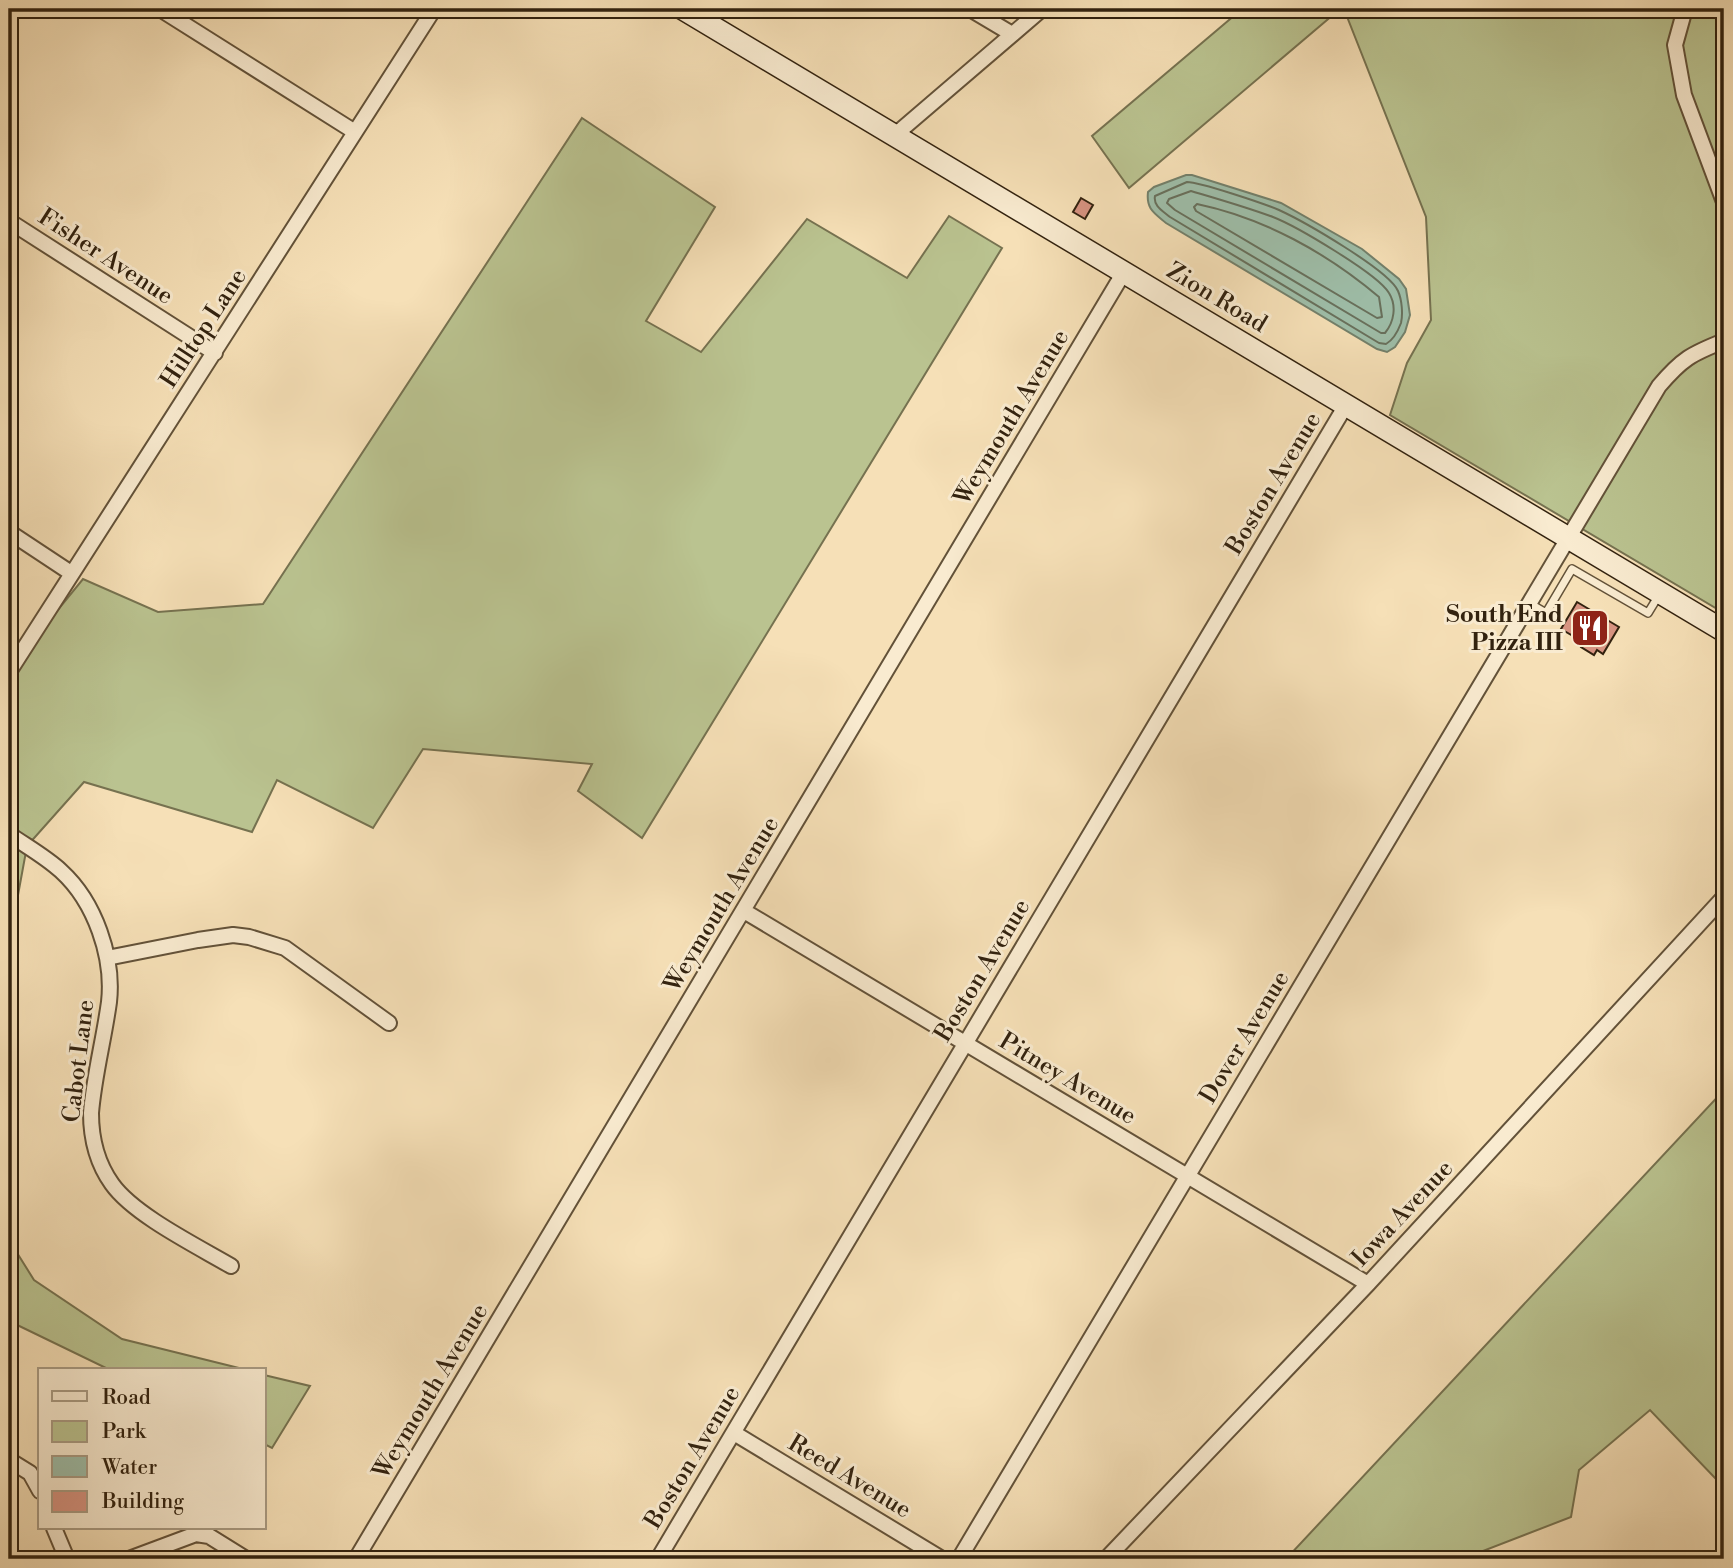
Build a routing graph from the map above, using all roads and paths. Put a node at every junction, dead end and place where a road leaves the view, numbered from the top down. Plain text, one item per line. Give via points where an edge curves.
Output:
1 (160, 9) edge
2 (434, 9) edge
3 (683, 9) edge
4 (970, 9) edge
5 (1042, 9) edge
6 (1685, 9) edge
7 (1012, 34) junction
8 (355, 132) junction
9 (895, 135) junction
10 (1724, 202) edge
11 (9, 221) edge
12 (1124, 272) junction
13 (1724, 341) edge
14 (215, 353) junction
15 (1346, 405) junction
16 (9, 532) edge
17 (1567, 537) junction
18 (1592, 552) junction
19 (71, 573) junction
20 (1580, 573) junction
21 (1660, 593) junction
22 (1528, 602) junction
23 (1724, 631) edge
24 (9, 672) edge
25 (9, 834) edge
26 (1724, 897) edge
27 (744, 911) junction
28 (107, 958) junction
29 (389, 1023) dead end
30 (965, 1043) junction
31 (1188, 1176) junction
32 (231, 1266) dead end
33 (1368, 1284) junction
34 (734, 1433) junction
35 (9, 1460) edge
36 (38, 1488) edge
37 (55, 1530) edge
38 (1107, 1558) edge
39 (66, 1559) edge
40 (129, 1559) edge
41 (246, 1559) edge
42 (356, 1559) edge
43 (658, 1559) edge
44 (942, 1559) edge
45 (959, 1559) edge

1 - 8 street
2 - 8 street, Hilltop Lane
3 - 9 street, Zion Road
4 - 7 street
5 - 7 street
6 - 10 street via 1675,45 1684,95
7 - 9 street
8 - 14 street, Hilltop Lane
9 - 12 street, Zion Road
11 - 14 street, Fisher Avenue
12 - 15 street, Zion Road
12 - 27 street, Weymouth Avenue
13 - 17 street, Dover Avenue via 1692,354 1658,386
14 - 19 street, Hilltop Lane
15 - 17 street, Zion Road
15 - 30 street, Boston Avenue
16 - 19 street
17 - 18 street, Zion Road
17 - 22 street, Dover Avenue
18 - 20 lane
18 - 21 street, Zion Road
19 - 24 street, Hilltop Lane
20 - 21 lane via 1648,613
20 - 22 lane via 1572,569 1546,613
21 - 23 street, Zion Road
22 - 31 street, Dover Avenue
25 - 28 street, Cabot Lane via 62,871 76,887 98,928
26 - 33 street, Iowa Avenue
27 - 30 street, Pitney Avenue
27 - 42 street, Weymouth Avenue
28 - 29 street via 198,940 249,937 285,948
28 - 32 street, Cabot Lane via 109,1001 91,1113 98,1159 128,1200
30 - 31 street, Pitney Avenue
30 - 34 street, Boston Avenue
31 - 33 street, Pitney Avenue
31 - 45 street, Dover Avenue
33 - 38 street, Iowa Avenue
34 - 43 street, Boston Avenue
34 - 44 street, Reed Avenue
35 - 36 street via 30,1474
37 - 39 street
40 - 41 street via 196,1534 209,1536

